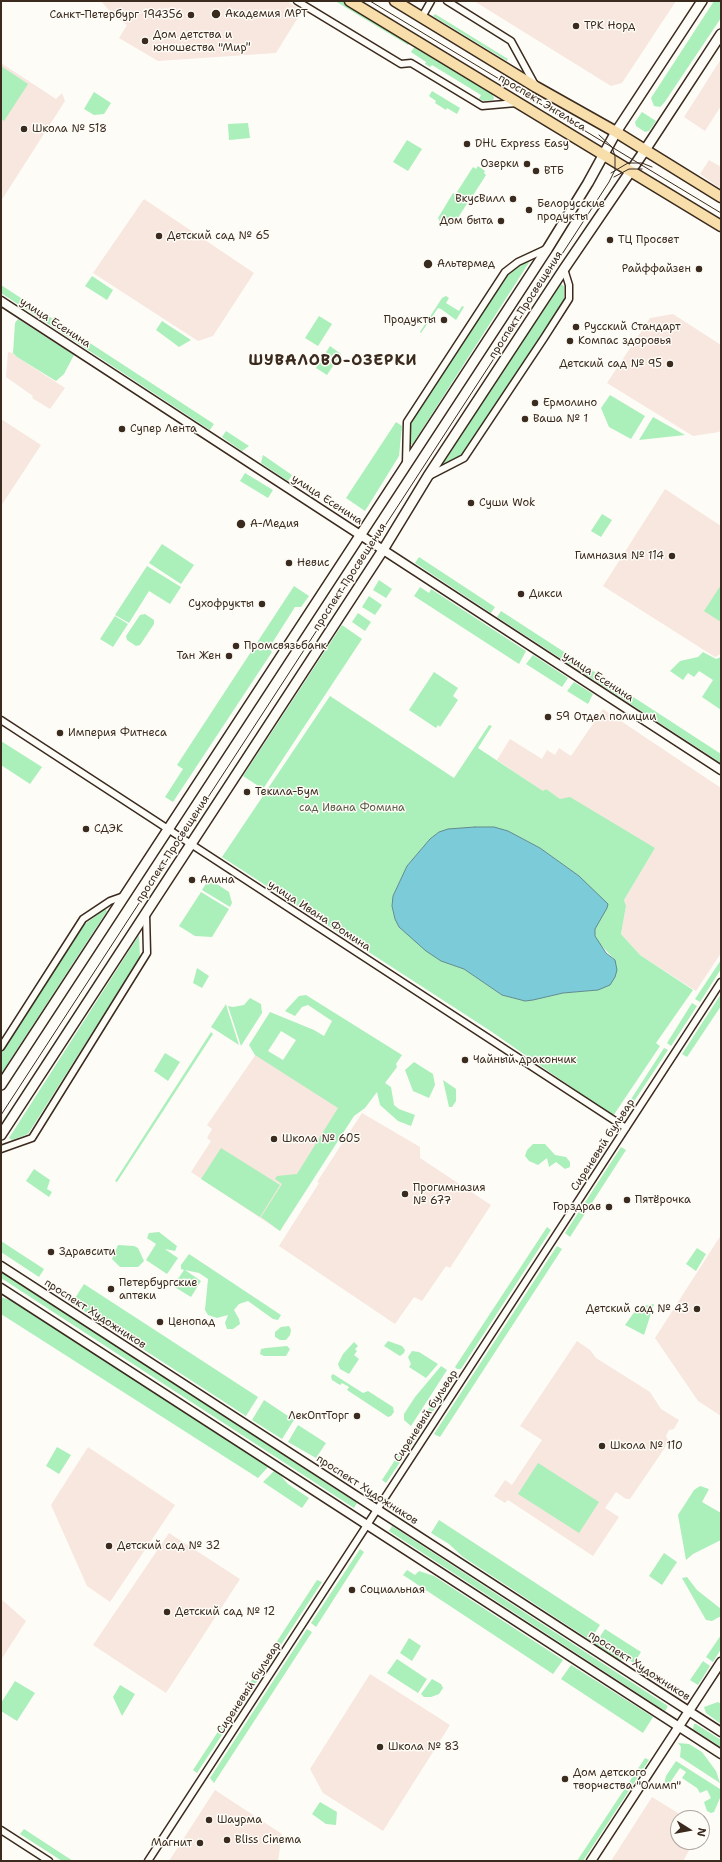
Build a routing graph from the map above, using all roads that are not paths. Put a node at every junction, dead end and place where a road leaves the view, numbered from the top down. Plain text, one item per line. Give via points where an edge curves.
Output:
1 (297, 1) edge
2 (350, 1) edge
3 (395, 1) edge
4 (431, 1) edge
5 (447, 1) edge
6 (702, 1) edge
7 (422, 18) junction
8 (721, 34) edge
9 (536, 86) junction
10 (517, 102) junction
11 (616, 132) junction
12 (645, 150) junction
13 (604, 156) junction
14 (630, 172) junction
15 (721, 197) edge
16 (718, 225) edge
17 (721, 234) edge
18 (548, 248) junction
19 (564, 268) junction
20 (1, 301) edge
21 (406, 465) junction
22 (428, 476) junction
23 (359, 534) junction
24 (383, 550) junction
25 (1, 720) edge
26 (721, 770) edge
27 (168, 829) junction
28 (191, 844) junction
29 (124, 896) junction
30 (146, 912) junction
31 (721, 982) edge
32 (1, 1047) edge
33 (1, 1085) edge
34 (626, 1128) junction
35 (1, 1135) edge
36 (1, 1149) edge
37 (1, 1266) edge
38 (1, 1288) edge
39 (377, 1510) junction
40 (367, 1525) junction
41 (721, 1662) edge
42 (688, 1711) junction
43 (678, 1727) junction
44 (721, 1732) edge
45 (721, 1754) edge
46 (1, 1830) edge
47 (49, 1861) edge
48 (148, 1861) edge
49 (591, 1861) edge

1 - 10 street via 401,64 411,63 482,106
2 - 10 main road, проспект Энгельса
3 - 7 main road, проспект Энгельса
4 - 7 street
5 - 9 street via 511,41
6 - 11 main road, проспект Просвещения
7 - 9 main road, проспект Энгельса
8 - 12 main road, проспект Просвещения
9 - 11 main road, проспект Энгельса
10 - 13 main road, проспект Энгельса
11 - 12 main road, проспект Энгельса
11 - 13 main road, проспект Просвещения
12 - 14 main road, проспект Просвещения
12 - 15 main road, проспект Энгельса
13 - 14 main road, проспект Энгельса
13 - 18 main road, проспект Просвещения
14 - 16 main road, проспект Энгельса
14 - 19 main road, проспект Просвещения
16 - 17 street
18 - 21 main road, проспект Просвещения
18 - 21 street via 518,262 505,272 407,422
19 - 22 main road, проспект Просвещения
19 - 22 street via 569,285 568,299 544,338 464,458
20 - 23 street, улица Есенина
21 - 23 main road, проспект Просвещения
22 - 24 main road, проспект Просвещения
23 - 24 street, улица Есенина
23 - 27 main road, проспект Просвещения
24 - 26 street, улица Есенина
24 - 28 main road, проспект Просвещения
25 - 27 street, улица Ивана Фомина
27 - 28 street, улица Ивана Фомина
27 - 29 main road, проспект Просвещения
28 - 30 main road, проспект Просвещения
28 - 34 street, улица Ивана Фомина
29 - 32 street via 110,901 83,919
29 - 33 main road, проспект Просвещения
30 - 35 main road, проспект Просвещения
30 - 36 street via 147,953 32,1138
31 - 34 street, Сиреневый бульвар
34 - 39 street, Сиреневый бульвар
37 - 39 street, проспект Художников
38 - 40 street
39 - 40 street, Сиреневый бульвар
39 - 42 street, проспект Художников
40 - 43 street
40 - 48 street, Сиреневый бульвар
41 - 42 street
42 - 43 street
42 - 44 street, проспект Художников
43 - 45 street
43 - 49 street
46 - 47 street

